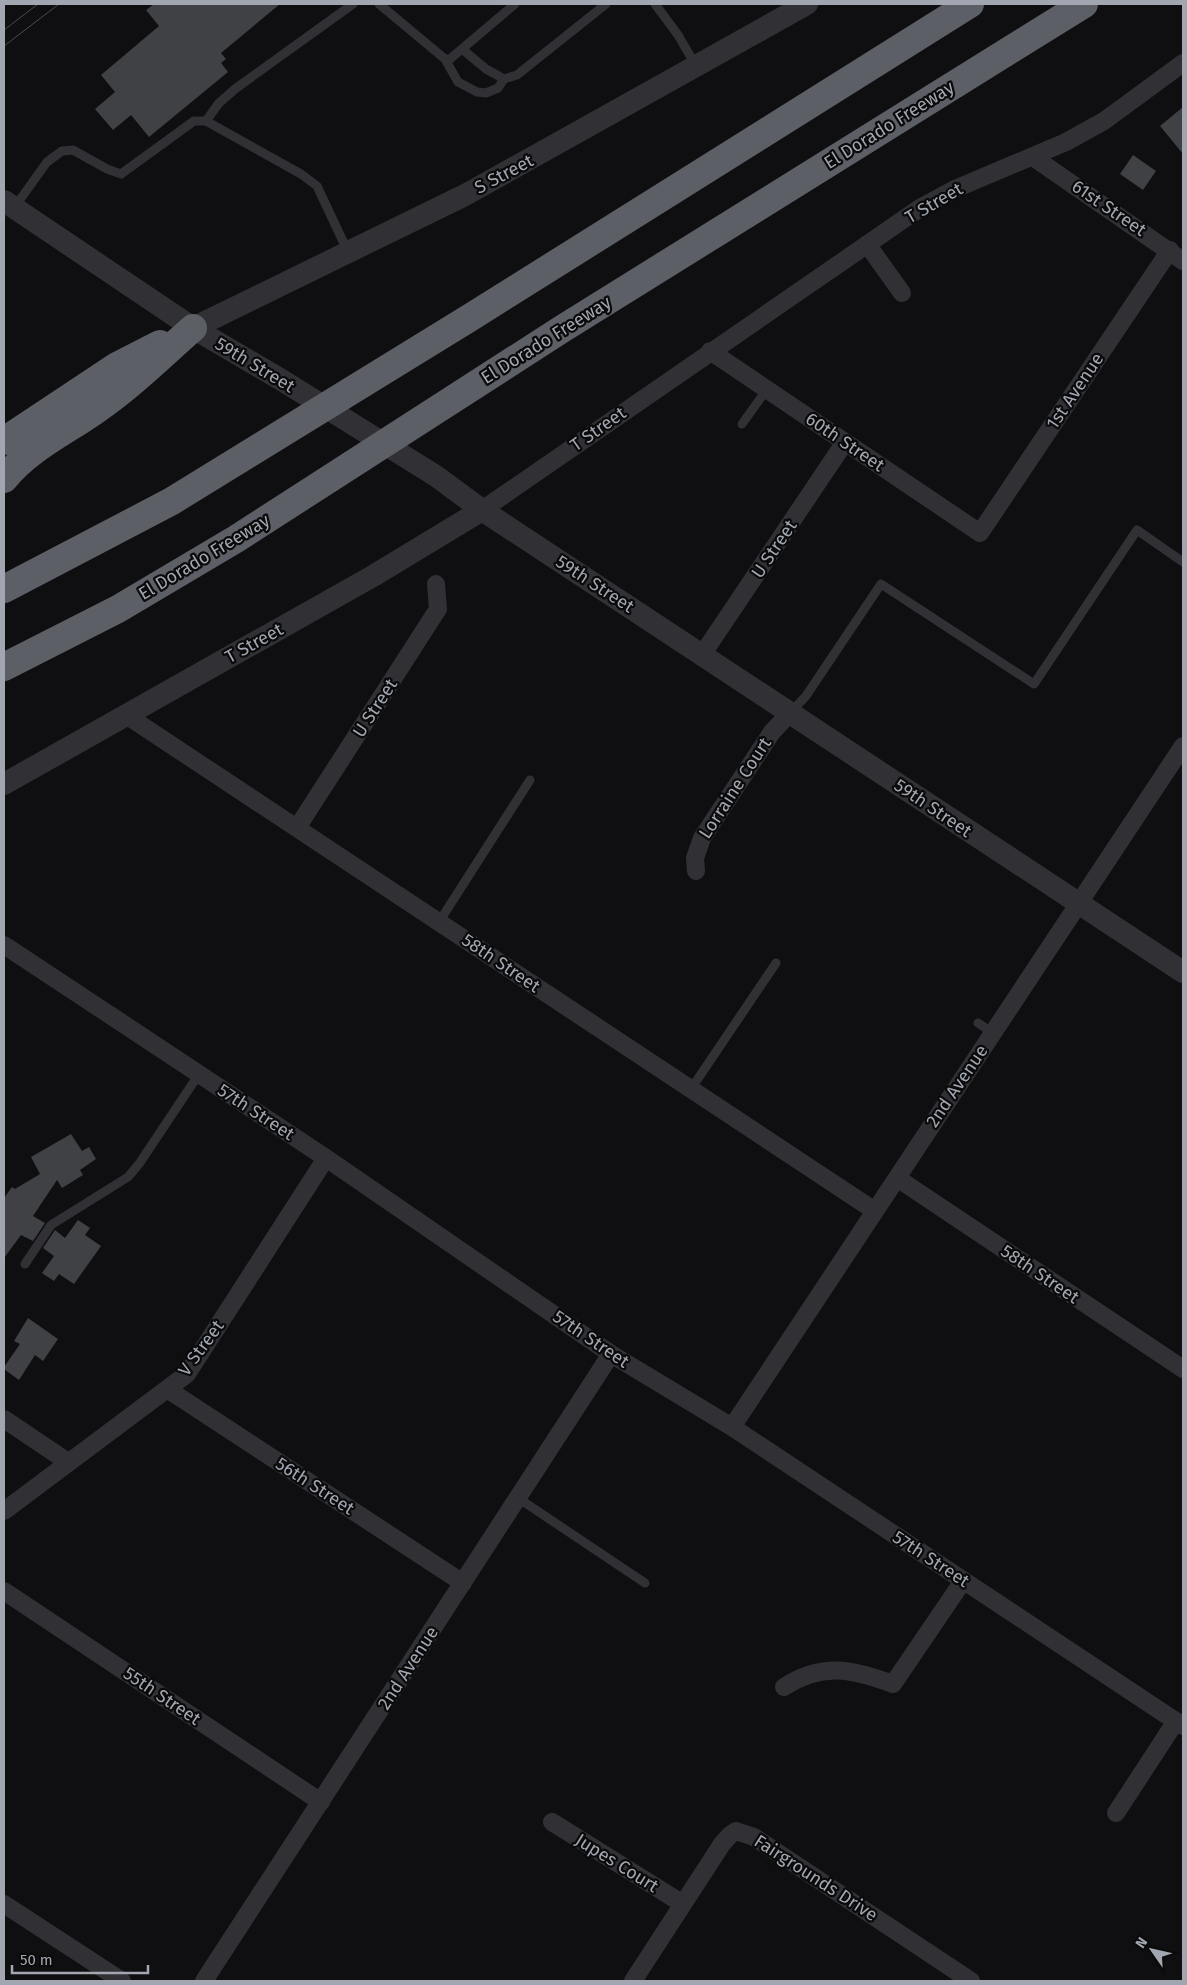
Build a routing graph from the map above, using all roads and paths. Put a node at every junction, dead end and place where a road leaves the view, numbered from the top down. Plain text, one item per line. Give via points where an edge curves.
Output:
1 (353, 4) edge
2 (379, 4) edge
3 (515, 4) edge
4 (606, 4) edge
5 (655, 4) edge
6 (807, 4) edge
7 (966, 4) edge
8 (970, 4) edge
9 (1084, 4) edge
10 (943, 21) junction
11 (462, 49) junction
12 (445, 59) junction
13 (1183, 63) edge
14 (696, 66) junction
15 (504, 79) junction
16 (206, 121) junction
17 (1033, 157) junction
18 (8, 206) edge
19 (867, 244) junction
20 (348, 252) junction
21 (1177, 255) edge
22 (902, 293) dead end
23 (193, 328) junction
24 (710, 351) junction
25 (767, 389) junction
26 (742, 424) dead end
27 (4, 441) edge
28 (845, 442) junction
29 (4, 479) edge
30 (482, 510) junction
31 (980, 533) joint
32 (1183, 562) edge
33 (436, 584) dead end
34 (4, 589) edge
35 (702, 655) junction
36 (4, 667) edge
37 (790, 713) junction
38 (126, 715) junction
39 (1183, 746) edge
40 (530, 780) dead end
41 (4, 784) edge
42 (298, 828) junction
43 (696, 871) dead end
44 (1079, 903) junction
45 (439, 922) junction
46 (4, 945) edge
47 (776, 963) dead end
48 (1183, 972) edge
49 (978, 1023) dead end
50 (993, 1033) junction
51 (199, 1074) junction
52 (691, 1089) junction
53 (326, 1158) junction
54 (897, 1178) junction
55 (875, 1211) junction
56 (25, 1264) dead end
57 (611, 1354) junction
58 (1183, 1369) edge
59 (166, 1389) junction
60 (4, 1419) edge
61 (732, 1427) junction
62 (68, 1462) junction
63 (518, 1498) junction
64 (4, 1510) edge
65 (963, 1580) junction
66 (645, 1582) dead end
67 (463, 1583) junction
68 (4, 1591) edge
69 (784, 1687) dead end
70 (1180, 1723) edge
71 (321, 1802) junction
72 (1116, 1813) dead end
73 (552, 1822) dead end
74 (4, 1904) edge
75 (683, 1904) junction
76 (968, 1980) edge
77 (122, 1981) edge
78 (204, 1981) edge
79 (633, 1981) edge

1 - 16 lane via 236,89 219,103
2 - 12 lane
3 - 11 lane
4 - 15 lane via 517,75
5 - 14 lane
6 - 14 street, S Street
7 - 10 highway
8 - 10 highway
9 - 36 highway, El Dorado Freeway via 562,329 236,539 118,609
10 - 34 highway via 471,318 172,501
11 - 12 lane via 450,59
11 - 15 lane
12 - 15 lane via 458,82 477,92 486,93 498,88
13 - 17 street, T Street via 1104,121
14 - 20 street, S Street via 520,166
16 - 18 lane via 194,121 122,174 73,150 62,151 47,162
16 - 20 lane via 317,186
17 - 19 street, T Street via 955,189
17 - 21 street, 61st Street
18 - 23 street, 59th Street
19 - 22 street
19 - 24 street, T Street
20 - 23 street, S Street
21 - 31 street, 1st Avenue
23 - 27 highway via 117,366
23 - 29 highway via 135,380 97,410 17,463
23 - 30 street, 59th Street via 436,476
24 - 25 street, 60th Street
24 - 30 street, T Street
25 - 26 lane
25 - 28 street, 60th Street
28 - 31 street, 60th Street
28 - 35 street, U Street
30 - 35 street, 59th Street
30 - 38 street, T Street via 374,576
32 - 37 lane via 1137,530 1034,684 881,584 806,696
33 - 42 street, U Street via 438,609
35 - 37 street, 59th Street
37 - 43 street, Lorraine Court via 772,732 702,838 695,858
37 - 44 street, 59th Street
38 - 41 street, T Street
38 - 42 street, 58th Street
39 - 44 street, 2nd Avenue
40 - 45 lane
42 - 45 street, 58th Street
44 - 48 street, 59th Street
44 - 50 street, 2nd Avenue
45 - 52 street, 58th Street
46 - 51 street, 57th Street
47 - 52 lane
49 - 50 lane
50 - 54 street, 2nd Avenue
51 - 53 street, 57th Street
51 - 56 lane via 128,1177 51,1225
52 - 55 street, 58th Street via 752,1126
53 - 57 street, 57th Street
53 - 59 street, V Street via 187,1374
54 - 55 street, 2nd Avenue
54 - 58 street, 58th Street
55 - 61 street, 2nd Avenue
57 - 61 street, 57th Street
57 - 63 street, 2nd Avenue
59 - 62 street, V Street
59 - 67 street, 56th Street
60 - 62 street
61 - 65 street, 57th Street
62 - 64 street, V Street
63 - 66 lane
63 - 67 street, 2nd Avenue
65 - 69 street via 893,1684 837,1669 816,1672
65 - 70 street, 57th Street
67 - 71 street, 2nd Avenue
68 - 71 street, 55th Street
70 - 72 street
71 - 78 street, 2nd Avenue
73 - 75 street, Jupes Court
74 - 77 street
75 - 76 street, Fairgrounds Drive via 722,1844 736,1831 746,1833
75 - 79 street, Fairgrounds Drive

